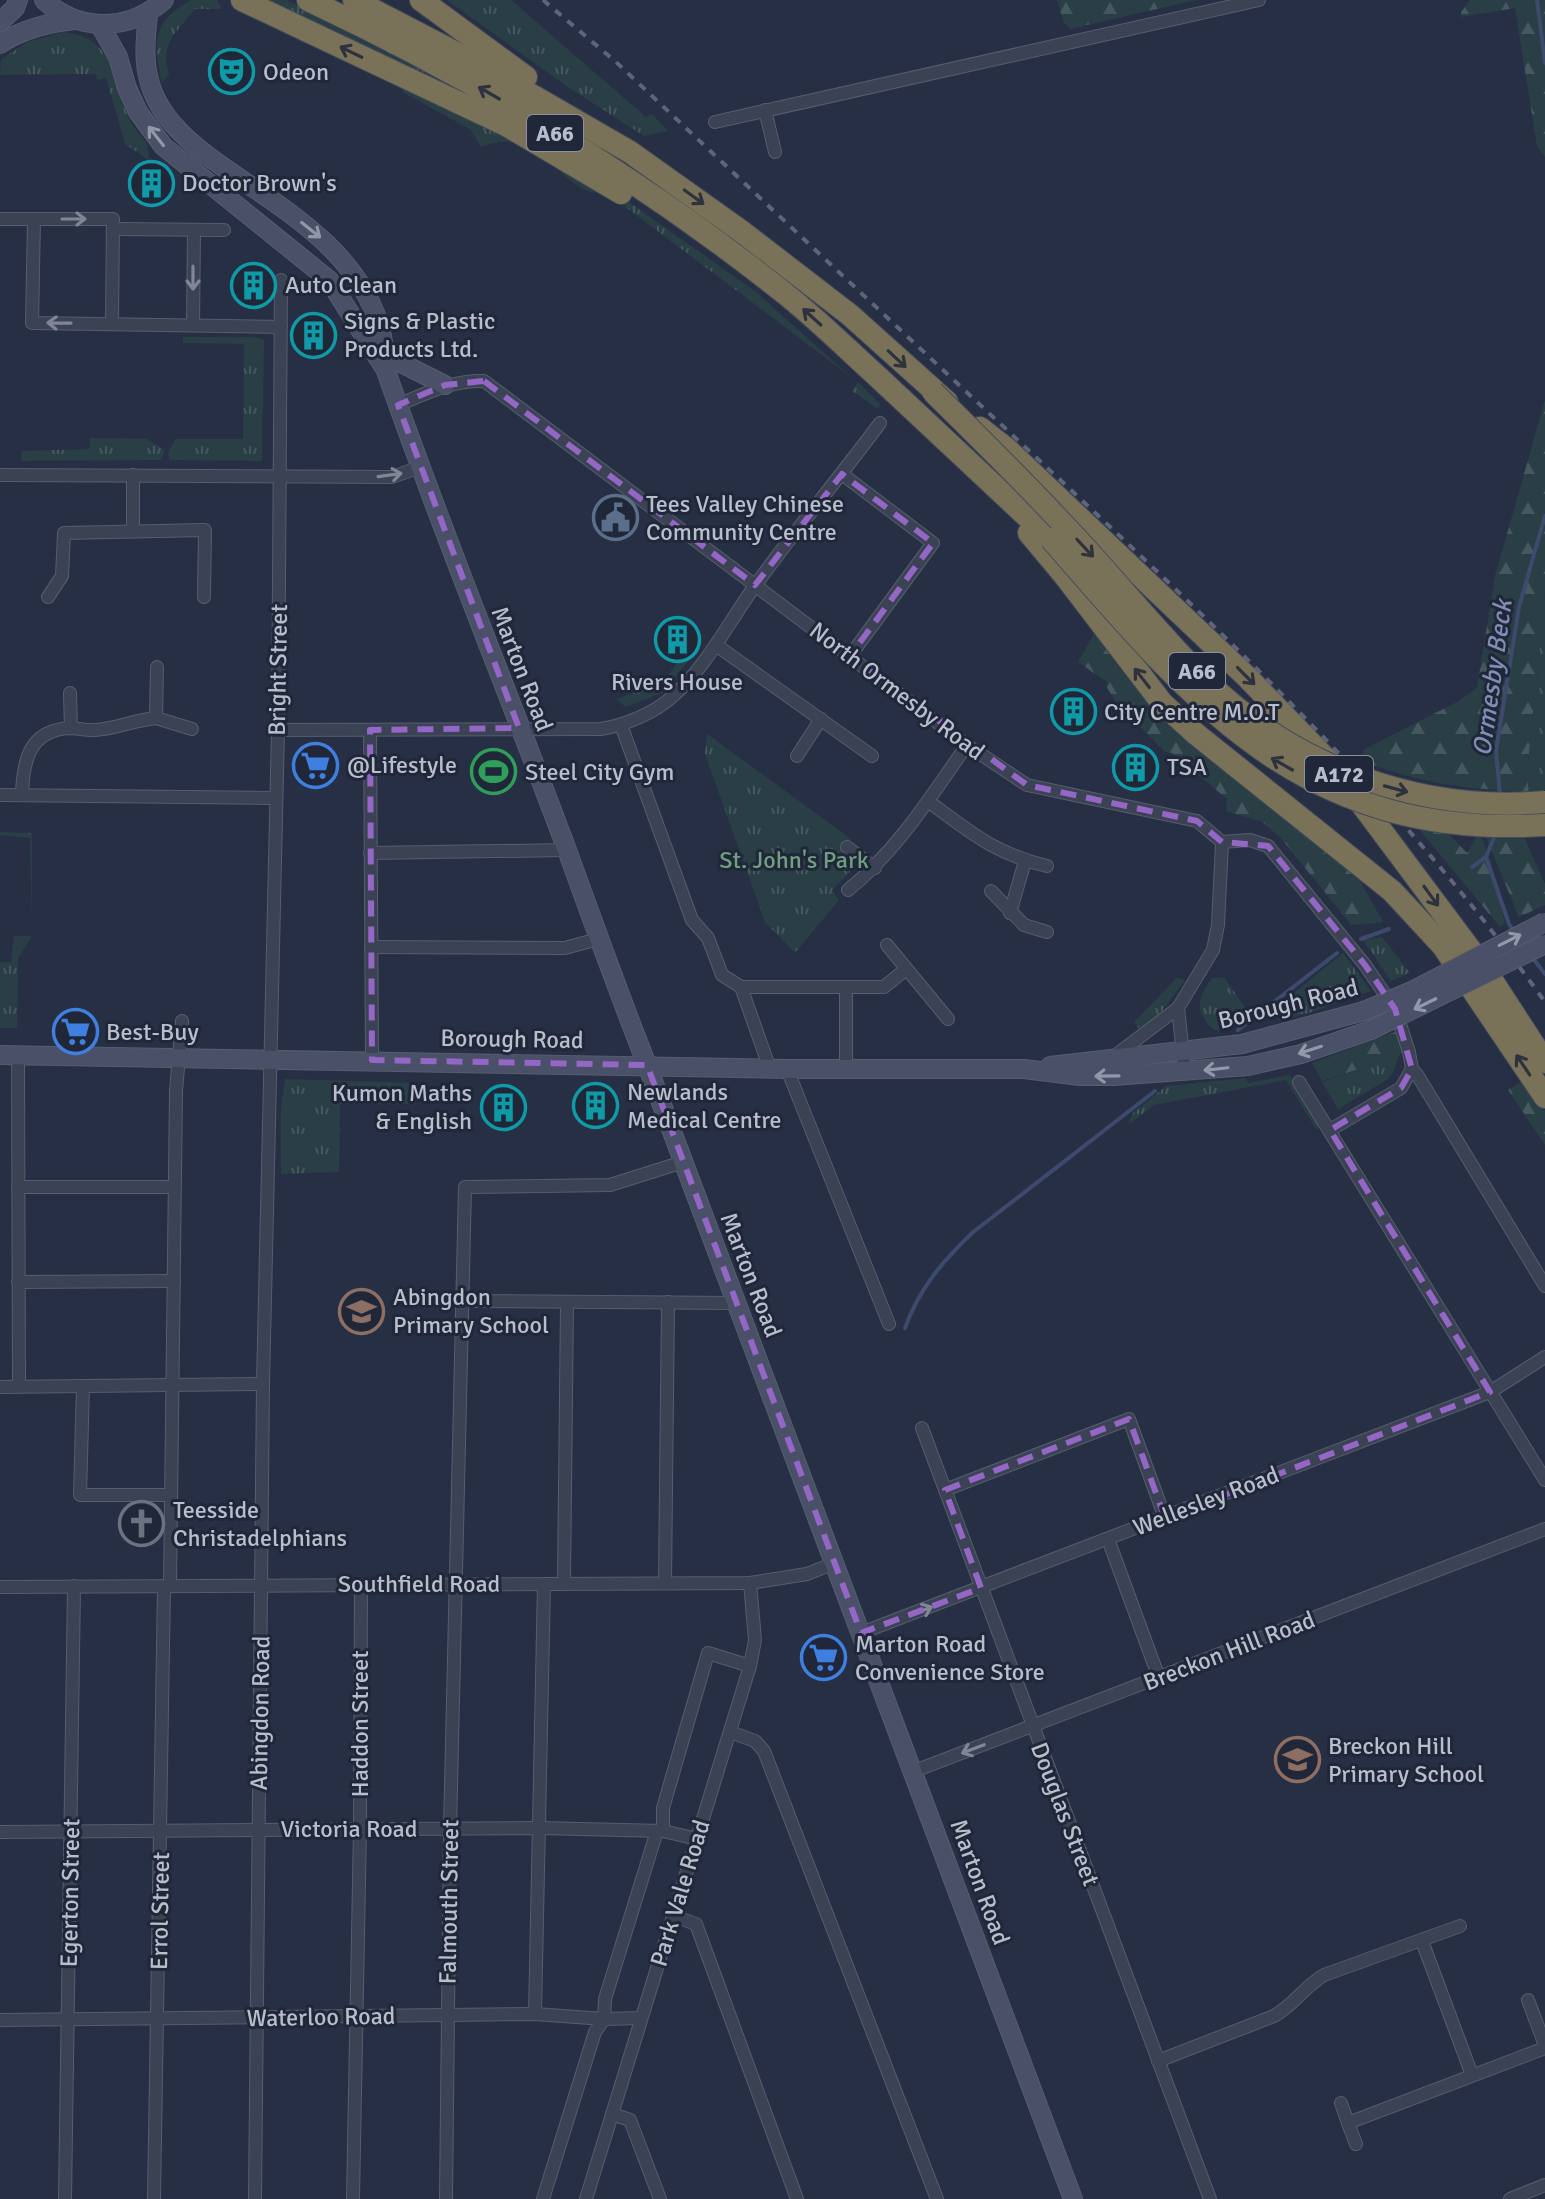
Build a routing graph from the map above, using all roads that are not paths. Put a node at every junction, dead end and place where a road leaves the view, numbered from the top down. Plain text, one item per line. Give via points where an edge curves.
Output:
1 (18, 0) edge
2 (44, 0) edge
3 (164, 0) edge
4 (242, 0) edge
5 (308, 0) edge
6 (354, 0) edge
7 (421, 0) edge
8 (1259, 0) edge
9 (148, 13) junction
10 (74, 20) junction
11 (0, 22) edge
12 (100, 25) junction
13 (0, 44) edge
14 (765, 110) junction
15 (715, 122) dead end
16 (630, 152) junction
17 (775, 152) dead end
18 (286, 211) junction
19 (0, 219) edge
20 (34, 219) junction
21 (114, 224) junction
22 (194, 230) junction
23 (224, 230) dead end
24 (270, 231) junction
25 (281, 280) dead end
26 (785, 293) junction
27 (112, 324) junction
28 (193, 325) junction
29 (281, 327) junction
30 (383, 348) junction
31 (385, 368) junction
32 (445, 385) junction
33 (933, 392) junction
34 (398, 405) junction
35 (880, 423) dead end
36 (972, 465) junction
37 (420, 467) junction
38 (842, 474) junction
39 (0, 475) edge
40 (133, 475) junction
41 (280, 477) junction
42 (133, 531) junction
43 (755, 585) junction
44 (48, 597) dead end
45 (204, 597) dead end
46 (716, 645) junction
47 (850, 656) junction
48 (157, 667) dead end
49 (70, 693) dead end
50 (156, 718) junction
51 (821, 719) junction
52 (619, 725) junction
53 (71, 728) junction
54 (519, 728) junction
55 (192, 729) dead end
56 (278, 730) junction
57 (370, 730) junction
58 (967, 745) junction
59 (797, 756) dead end
60 (872, 756) dead end
61 (0, 795) edge
62 (22, 795) junction
63 (276, 798) junction
64 (928, 801) junction
65 (1545, 802) edge
66 (1545, 825) edge
67 (1222, 842) junction
68 (847, 847) dead end
69 (567, 850) junction
70 (370, 853) junction
71 (1025, 861) junction
72 (1047, 866) dead end
73 (875, 868) junction
74 (848, 890) dead end
75 (991, 891) dead end
76 (1010, 913) junction
77 (1545, 922) edge
78 (1047, 932) dead end
79 (598, 939) junction
80 (1545, 944) edge
81 (887, 945) dead end
82 (371, 947) junction
83 (906, 969) junction
84 (741, 987) junction
85 (846, 987) junction
86 (1178, 1008) junction
87 (948, 1019) dead end
88 (182, 1021) dead end
89 (1183, 1051) junction
90 (9, 1055) edge
91 (1112, 1058) junction
92 (180, 1059) junction
93 (271, 1060) junction
94 (372, 1060) junction
95 (1545, 1062) edge
96 (647, 1065) junction
97 (846, 1068) junction
98 (779, 1069) junction
99 (1024, 1069) junction
100 (1412, 1069) junction
101 (1185, 1072) junction
102 (1299, 1082) dead end
103 (1545, 1097) edge
104 (1330, 1130) junction
105 (683, 1162) junction
106 (18, 1187) junction
107 (175, 1187) junction
108 (174, 1281) junction
109 (18, 1282) junction
110 (1545, 1286) edge
111 (464, 1301) junction
112 (567, 1302) junction
113 (668, 1302) junction
114 (736, 1303) junction
115 (889, 1324) dead end
116 (1545, 1357) edge
117 (263, 1384) junction
118 (173, 1385) junction
119 (19, 1386) junction
120 (83, 1386) junction
121 (0, 1387) edge
122 (1490, 1392) junction
123 (922, 1428) dead end
124 (1545, 1480) edge
125 (945, 1490) junction
126 (170, 1495) junction
127 (1165, 1518) junction
128 (1545, 1529) edge
129 (1108, 1539) junction
130 (835, 1563) junction
131 (564, 1583) junction
132 (665, 1583) junction
133 (750, 1583) junction
134 (457, 1584) junction
135 (544, 1584) junction
136 (262, 1585) junction
137 (361, 1585) junction
138 (74, 1586) junction
139 (167, 1586) junction
140 (0, 1587) edge
141 (981, 1588) junction
142 (861, 1633) junction
143 (750, 1666) junction
144 (1159, 1678) junction
145 (1033, 1727) junction
146 (730, 1732) junction
147 (912, 1772) junction
148 (539, 1828) junction
149 (360, 1829) junction
150 (450, 1829) junction
151 (259, 1830) junction
152 (71, 1831) junction
153 (162, 1831) junction
154 (660, 1831) junction
155 (0, 1832) edge
156 (697, 1839) junction
157 (673, 1916) junction
158 (1460, 1926) dead end
159 (1422, 1941) junction
160 (1528, 2000) dead end
161 (535, 2014) junction
162 (447, 2015) junction
163 (357, 2016) junction
164 (257, 2017) junction
165 (641, 2018) junction
166 (158, 2019) junction
167 (604, 2019) junction
168 (0, 2020) edge
169 (68, 2020) junction
170 (1545, 2046) edge
171 (1158, 2061) junction
172 (1472, 2075) junction
173 (1341, 2103) dead end
174 (612, 2114) junction
175 (1348, 2123) junction
176 (1356, 2144) dead end
177 (1545, 2185) edge
178 (65, 2199) edge
179 (154, 2199) edge
180 (255, 2199) edge
181 (353, 2199) edge
182 (446, 2199) edge
183 (543, 2199) edge
184 (586, 2199) edge
185 (660, 2199) edge
186 (797, 2199) edge
187 (937, 2199) edge
188 (1073, 2199) edge
189 (1210, 2199) edge
190 (1510, 2199) edge

1 - 11 street
2 - 10 street
3 - 9 street
26 -> 4 highway via 728,267 650,211 518,132
26 -> 5 highway, A66 via 560,136 440,65
6 - 16 highway, A66
7 - 16 highway, A66 via 608,128
8 - 14 street
9 - 12 street via 125,23
9 - 18 street, Marton Road via 144,49 149,81 167,116 189,141
10 - 12 street
10 - 13 street via 50,23
24 -> 12 street, Marton Road via 163,146 138,112
14 - 15 street
14 - 17 street
16 -> 33 highway, A66 via 850,315
18 - 24 street
18 -> 30 street, Marton Road via 334,250 355,277 374,310
19 - 20 street
20 -> 21 street
27 -> 20 street via 32,323
21 - 22 street
21 - 27 street
22 - 23 street
22 -> 28 street
24 - 31 street, Marton Road via 329,280
25 - 29 street, Bright Street
36 -> 26 highway, A66
27 - 28 street
28 - 29 street
29 - 41 street, Bright Street
30 - 31 street, Marton Road
30 - 32 street
31 - 34 street, Marton Road
32 - 34 street, North Ormesby Road
32 - 43 street, North Ormesby Road via 484,381
33 -> 65 highway, A66, bridge via 1194,669 1299,751 1392,789 1443,800
33 -> 95 highway, A172, bridge via 1008,450 1325,757 1484,968
34 - 37 street, Marton Road
35 - 38 street
66 -> 36 highway, A66, bridge via 1442,822 1387,810 1331,791 1274,761 1181,684 1051,539
103 -> 36 highway, A172 via 1443,946 1392,891 1162,703
41 -> 37 street via 392,477
37 - 54 street, Marton Road
38 - 43 street
38 - 47 street via 933,543
39 - 40 street
40 - 41 street
40 - 42 street
41 - 56 street, Bright Street
42 - 44 street via 64,533 62,576
42 - 45 street via 205,530
43 - 46 street
43 - 47 street, North Ormesby Road
46 - 51 street
46 - 52 street via 671,699
47 - 58 street, North Ormesby Road
48 - 50 street
49 - 53 street
50 - 53 street via 101,730
50 - 55 street
51 - 59 street
51 - 60 street
52 - 54 street
52 - 84 street via 692,920 708,938 722,975
53 - 62 street via 47,735 29,751
54 - 57 street
54 - 69 street, Marton Road
56 - 57 street
56 - 63 street, Bright Street
57 - 70 street
58 - 64 street
58 - 67 street, North Ormesby Road via 1027,785 1197,821
61 - 62 street
62 - 63 street
63 - 93 street, Bright Street
64 - 71 street via 991,847
64 - 73 street
67 - 86 street via 1213,950
67 - 100 street via 1250,840 1268,846 1395,1009
68 - 73 street
69 - 70 street
69 - 79 street, Marton Road
70 - 82 street
71 - 72 street
71 - 76 street
73 - 74 street
75 - 76 street
76 - 78 street via 1024,925
89 -> 77 street, Borough Road, bridge via 1242,1044 1364,1011
79 - 82 street via 565,948
79 - 96 street, Marton Road
80 -> 101 street, Borough Road, bridge via 1371,1030 1248,1066
81 - 83 street
82 - 94 street
83 - 85 street via 884,987
83 - 87 street
84 - 85 street
84 - 98 street
85 - 97 street
86 - 89 street
86 - 91 street
88 - 92 street, Errol Street
89 - 91 street, Borough Road
89 - 101 street
90 - 92 street, Borough Road
90 - 106 street via 18,1087
91 - 99 street, Borough Road
92 - 93 street, Borough Road
92 - 107 street, Errol Street
93 - 94 street, Borough Road
93 - 117 street, Bright Street
94 - 96 street, Borough Road
96 - 98 street, Borough Road
96 - 105 street, Marton Road
97 - 98 street, Borough Road
97 - 99 street, Borough Road
98 - 115 street
101 -> 99 street, Borough Road via 1080,1076
100 - 104 street via 1401,1088
100 - 110 street
102 - 104 street
104 - 122 street
105 - 111 street, Falmouth Street via 602,1186 465,1187
105 - 114 street, Marton Road
106 - 107 street
106 - 109 street
107 - 108 street, Errol Street
108 - 109 street
108 - 118 street, Errol Street
109 - 119 street
111 - 112 street
111 - 134 street, Falmouth Street
112 - 113 street
112 - 131 street
113 - 114 street
113 - 132 street
114 - 130 street, Marton Road
116 - 122 street, Wellesley Road
117 - 118 street
117 - 136 street
118 - 120 street
118 - 126 street, Errol Street
119 - 120 street
119 - 121 street
120 - 126 street via 80,1495
122 - 124 street
122 - 127 street, Wellesley Road
123 - 125 street, Douglas Street
125 - 127 street via 1129,1419
125 - 141 street, Douglas Street
126 - 139 street, Errol Street
127 - 129 street, Wellesley Road
128 - 144 street, Breckon Hill Road
129 - 141 street, Wellesley Road
129 - 144 street
130 - 133 street, Southfield Road via 807,1574
130 - 142 street, Marton Road
131 - 132 street, Southfield Road
131 - 135 street, Southfield Road
132 - 133 street, Southfield Road
133 - 143 street, Park Vale Road via 755,1640
134 - 135 street, Southfield Road
134 - 137 street, Southfield Road
134 - 150 street, Falmouth Street
135 - 148 street
136 - 137 street, Southfield Road
136 - 139 street, Southfield Road
136 - 151 street, Abingdon Road
137 - 149 street, Haddon Street
138 - 139 street, Southfield Road
138 - 140 street, Southfield Road
138 - 152 street, Egerton Street
139 - 153 street, Errol Street
142 -> 141 street, Wellesley Road
141 - 145 street, Douglas Street
142 - 147 street, Marton Road
143 - 146 street, Park Vale Road
143 - 154 street via 708,1653
144 - 145 street, Breckon Hill Road
145 -> 147 street, Breckon Hill Road
145 - 171 street, Douglas Street
146 - 156 street, Park Vale Road
146 - 187 street via 755,1741 764,1751
147 - 188 street, Marton Road
148 - 150 street, Victoria Road
148 - 154 street, Victoria Road
148 - 161 street
149 - 150 street, Victoria Road
149 - 151 street, Victoria Road
149 - 163 street, Haddon Street
150 - 162 street, Falmouth Street
151 - 153 street, Victoria Road
151 - 164 street, Abingdon Road
152 - 153 street, Victoria Road
152 - 155 street, Victoria Road
152 - 169 street, Egerton Street
153 - 166 street, Errol Street
154 - 156 street, Victoria Road
154 - 167 street via 605,1999
156 - 157 street, Park Vale Road
157 - 165 street, Park Vale Road
157 - 186 street via 696,1924
158 - 159 street
159 - 171 street via 1324,1975 1286,2010
159 - 172 street
160 - 170 street
161 - 162 street, Waterloo Road
161 - 167 street, Waterloo Road
162 - 163 street, Waterloo Road
162 - 182 street, Falmouth Street
163 - 164 street, Waterloo Road
163 - 181 street, Haddon Street
164 - 166 street, Waterloo Road
164 - 180 street, Abingdon Road
165 - 167 street, Waterloo Road
165 - 174 street, Park Vale Road
166 - 169 street, Waterloo Road
166 - 179 street, Errol Street
167 - 183 street via 595,2032
168 - 169 street, Waterloo Road
169 - 178 street, Egerton Street
170 - 172 street
171 - 189 street, Douglas Street
172 - 175 street
173 - 175 street
174 - 184 street, Park Vale Road
174 - 185 street via 630,2120
175 - 176 street
177 - 190 street

